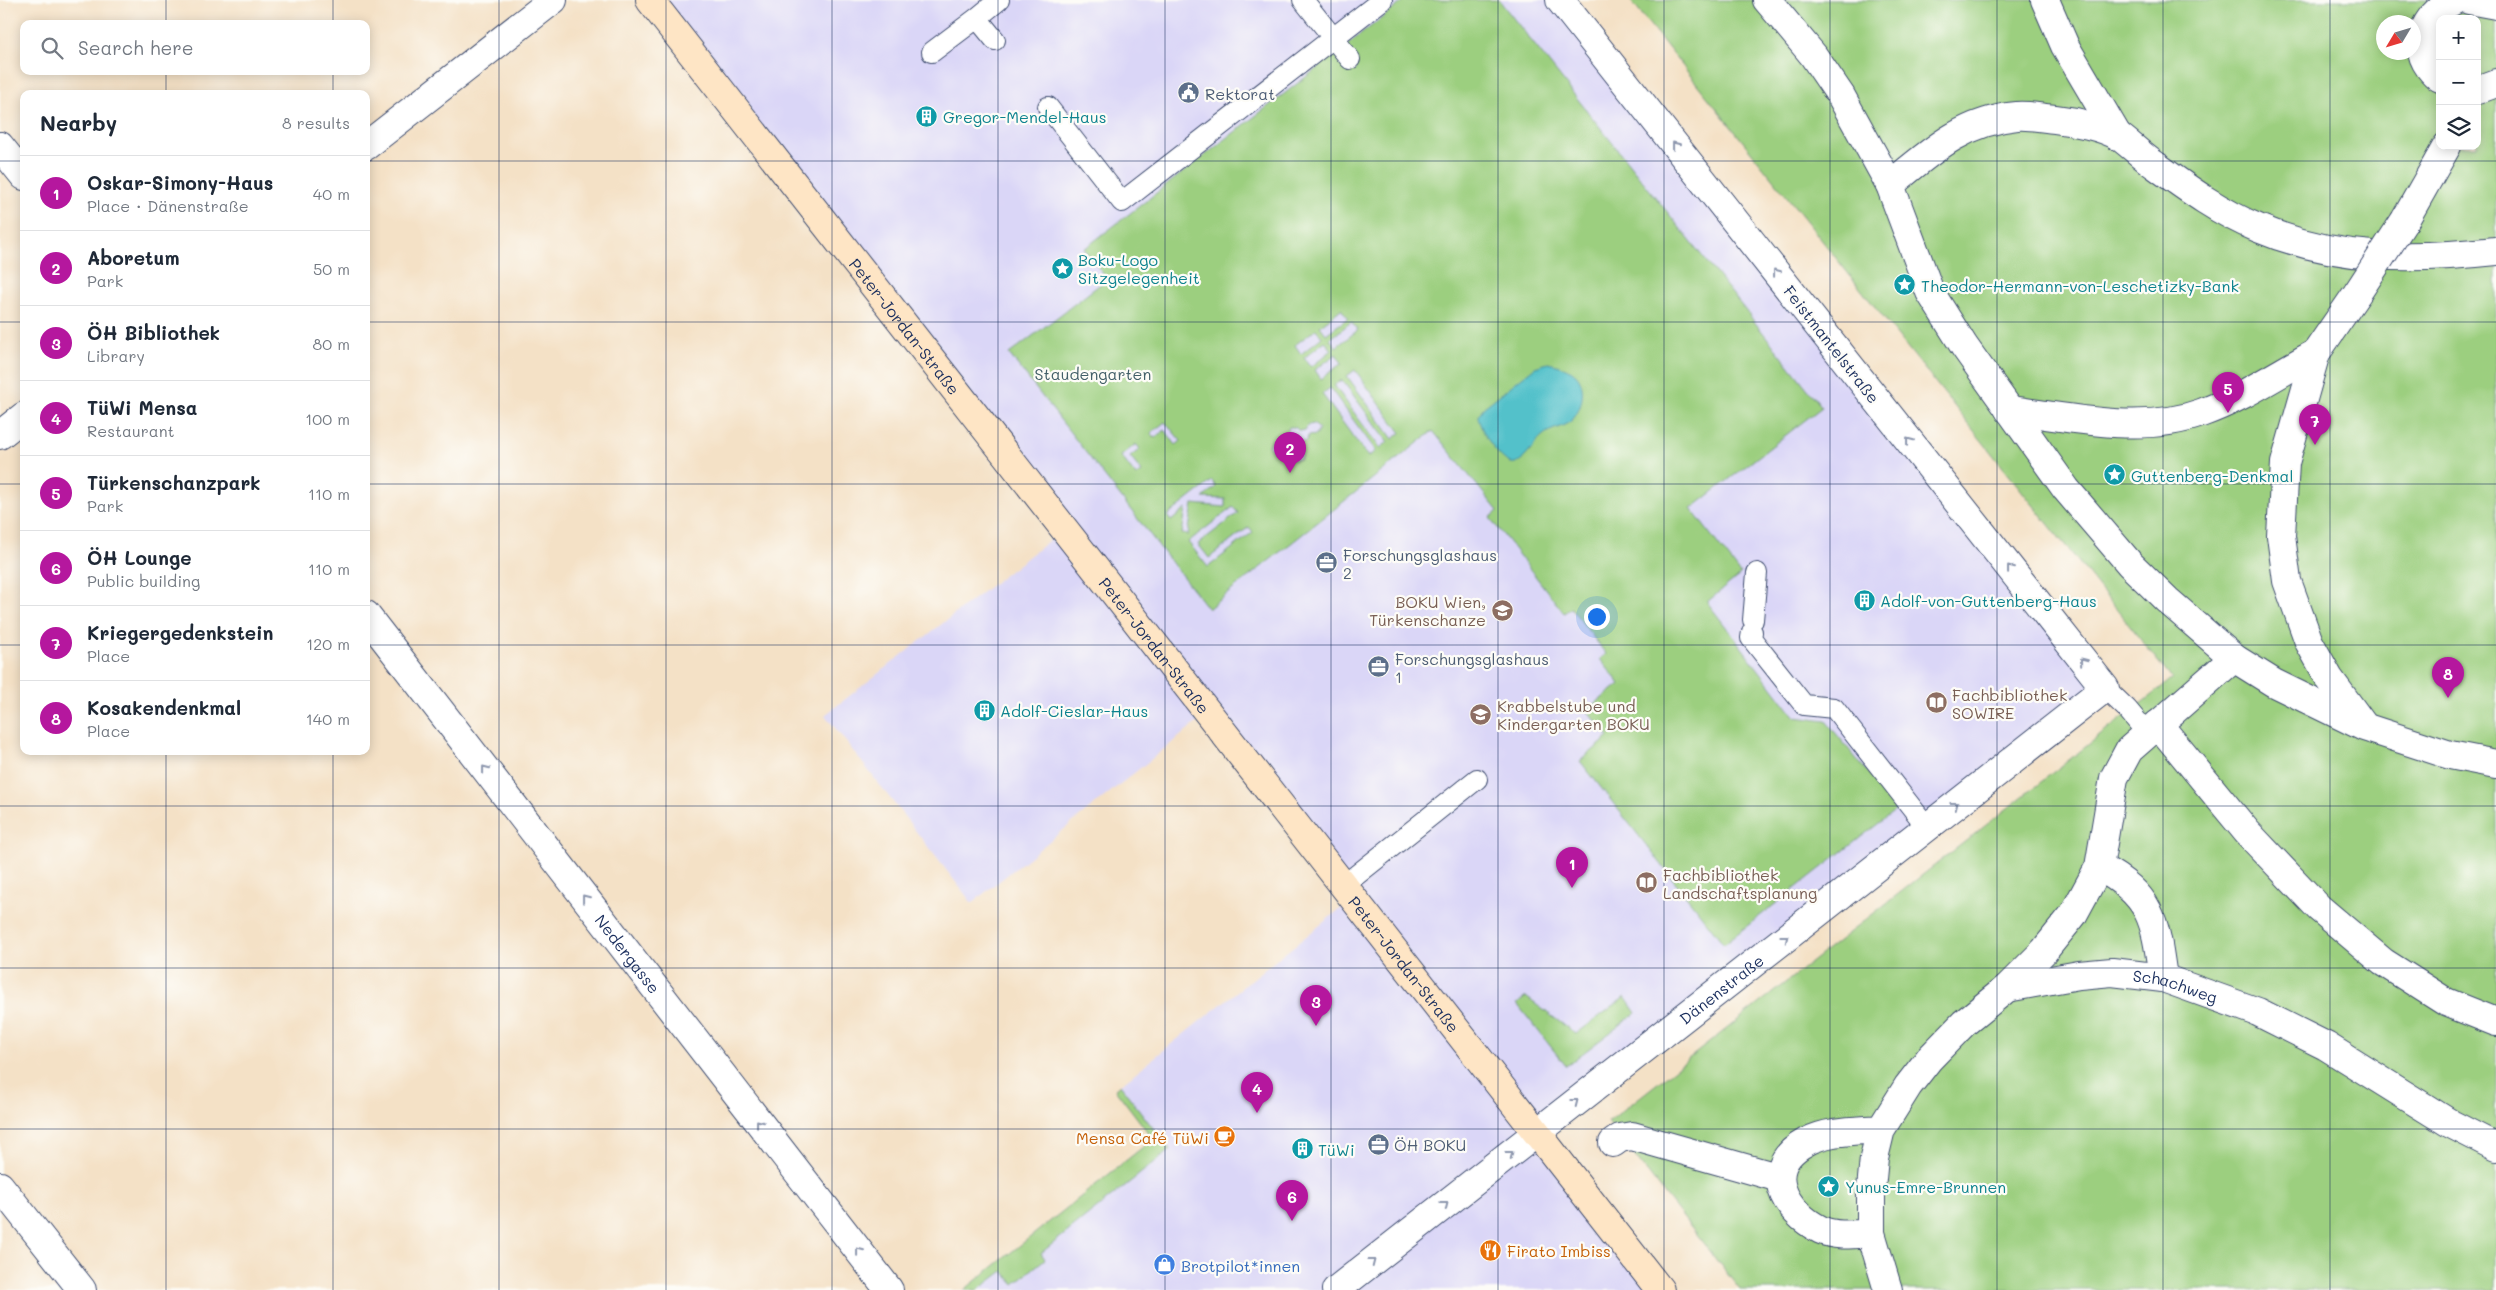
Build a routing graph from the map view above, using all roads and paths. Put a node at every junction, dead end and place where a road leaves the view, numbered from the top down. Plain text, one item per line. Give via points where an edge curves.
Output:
1 (553, 0) edge
2 (650, 0) edge
3 (999, 0) edge
4 (1304, 0) edge
5 (1382, 0) edge
6 (1560, 0) edge
7 (1767, 0) edge
8 (2045, 0) edge
9 (2452, 1) edge
10 (2496, 5) edge
11 (977, 18) junction
12 (1334, 39) junction
13 (995, 40) dead end
14 (932, 52) dead end
15 (1350, 59) dead end
16 (2436, 74) edge
17 (2496, 83) edge
18 (2481, 89) edge
19 (1048, 107) dead end
20 (2118, 136) junction
21 (370, 143) edge
22 (0, 146) edge
23 (2445, 150) edge
24 (20, 171) edge
25 (1890, 185) junction
26 (2496, 251) edge
27 (2316, 353) junction
28 (2009, 410) junction
29 (20, 419) edge
30 (0, 435) edge
31 (1757, 573) dead end
32 (370, 621) edge
33 (2234, 658) junction
34 (2105, 688) junction
35 (2364, 727) junction
36 (2153, 729) junction
37 (2496, 764) edge
38 (1477, 780) dead end
39 (1927, 826) junction
40 (2099, 867) junction
41 (1344, 885) junction
42 (2163, 978) junction
43 (2007, 988) junction
44 (2496, 1022) edge
45 (1881, 1129) junction
46 (1537, 1132) junction
47 (1613, 1143) dead end
48 (2496, 1147) edge
49 (1780, 1178) junction
50 (0, 1186) edge
51 (1871, 1233) junction
52 (82, 1290) edge
53 (889, 1290) edge
54 (1336, 1290) edge
55 (1660, 1290) edge
56 (1888, 1290) edge

1 - 21 street
2 - 41 main road, Peter-Jordan-Straße
3 - 11 lane
4 - 12 lane
5 - 12 lane
34 -> 6 street, Feistmantelstraße
7 - 25 street via 1813,55 1841,96
8 - 20 street via 2065,46
9 - 10 street
9 - 16 street via 2429,19 2421,37 2422,58
11 - 13 lane
11 - 14 lane
12 - 15 lane
12 - 19 lane via 1122,202
17 - 18 street
20 - 25 street via 2074,121 2018,116 1986,122 1966,128 1939,145
20 - 26 street via 2212,205 2256,228 2297,243 2341,252 2400,258
22 - 24 street
23 - 27 street, bridge via 2405,220
25 - 28 street via 1930,292
27 - 28 street via 2201,414 2161,423 2121,423
27 - 35 street via 2285,463 2281,536 2287,580 2309,642 2329,678
28 - 33 street via 2066,489 2130,564 2166,600
29 - 30 street
31 - 39 lane via 1751,638 1804,705 1834,708
53 -> 32 street, Nedergasse
33 - 35 street via 2274,683
33 - 36 street
34 - 36 lane
39 -> 34 street, Dänenstraße
35 - 37 street via 2450,755
36 - 40 street via 2129,750 2114,778
36 - 44 street via 2319,908 2383,962 2446,1002
38 - 41 lane
46 -> 39 street, Dänenstraße
40 - 42 street via 2122,879 2148,909 2156,929
40 - 43 street via 2073,915 2044,952
41 - 46 main road, Peter-Jordan-Straße
42 - 43 street, Schachweg via 2112,972
42 - 48 street, Schachweg via 2258,1012 2326,1046 2450,1124
43 - 45 street, Schachweg via 1964,1023 1929,1058
45 - 49 street via 1842,1132 1805,1142 1786,1160
45 - 51 street via 1872,1182
54 -> 46 street, Dänenstraße
46 - 55 main road, Peter-Jordan-Straße
47 - 49 street via 1626,1135 1632,1136
49 - 51 street via 1782,1192 1798,1216 1814,1226 1823,1231 1850,1235
50 - 52 street
51 - 56 street

